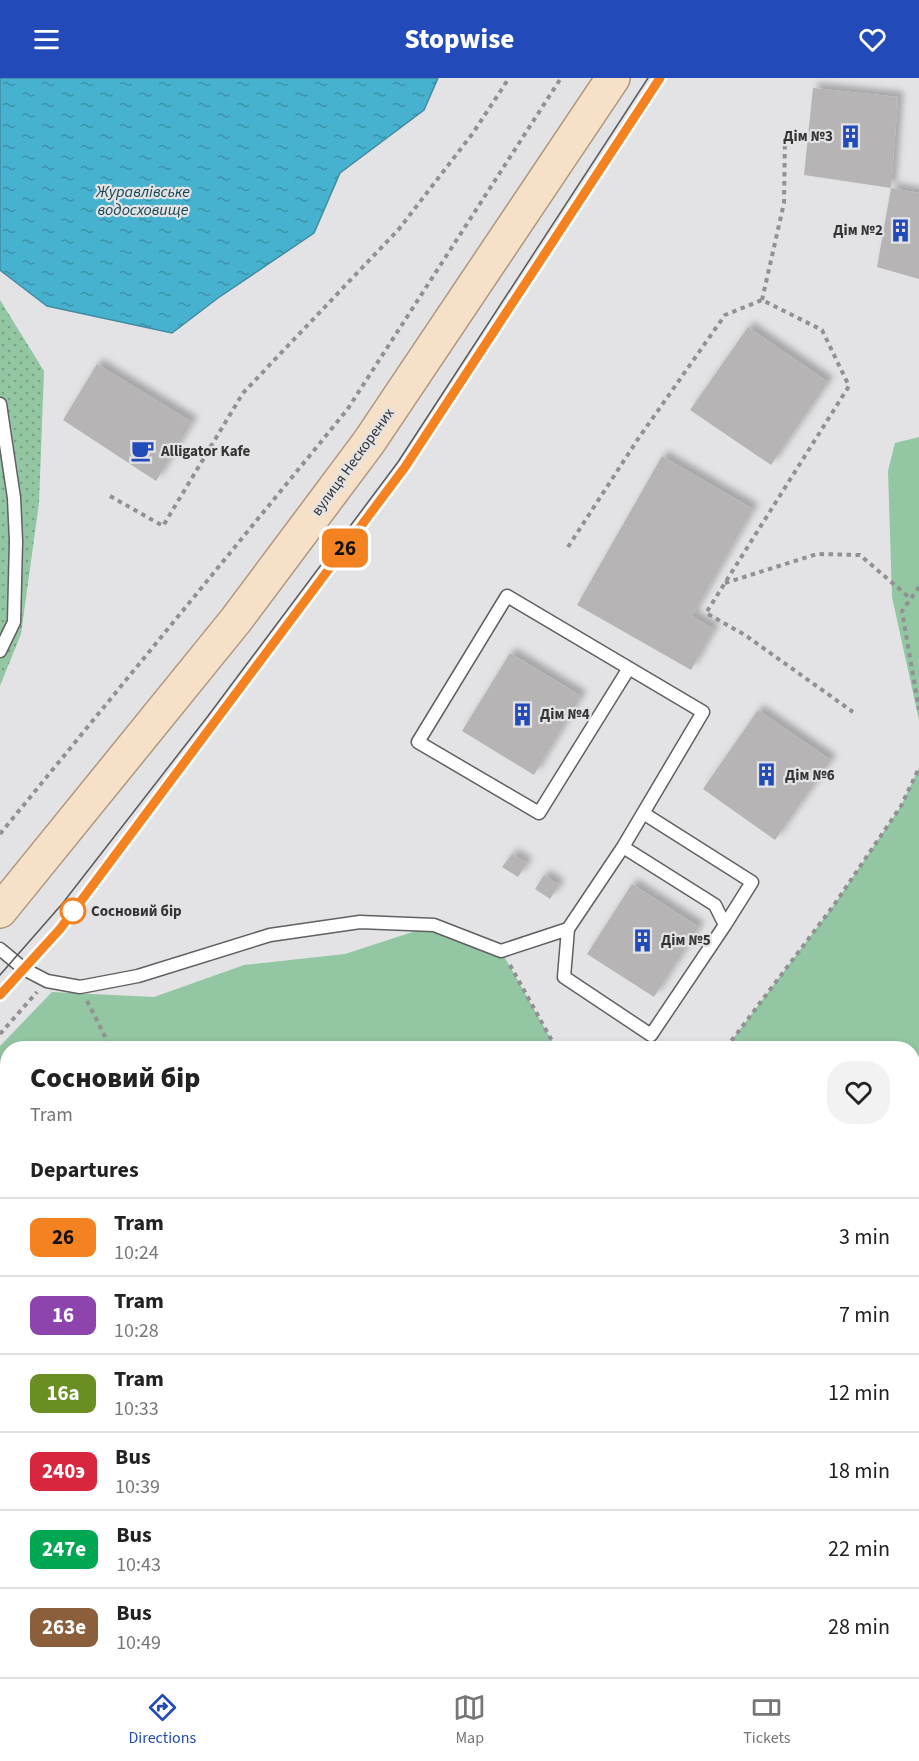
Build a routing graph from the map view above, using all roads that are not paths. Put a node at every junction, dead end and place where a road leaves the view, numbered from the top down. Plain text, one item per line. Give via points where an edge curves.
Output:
1 (613, 78) edge
2 (0, 404) edge
3 (0, 651) edge
4 (629, 668) junction
5 (642, 813) junction
6 (623, 847) junction
7 (0, 911) edge
8 (725, 926) junction
9 (568, 929) junction
10 (0, 949) edge

1 - 7 main road, вулиця Нескорених via 369,442 236,620
2 - 3 lane via 14,498 16,541 14,621
4 - 4 lane via 507,596 418,742 539,813
4 - 5 lane via 703,712
5 - 6 lane
5 - 8 lane via 752,882
6 - 8 lane via 715,905
6 - 9 lane
8 - 9 lane via 651,1035 564,977
9 - 10 lane via 501,951 434,925 360,922 270,935 138,976 80,987 47,981 24,969

